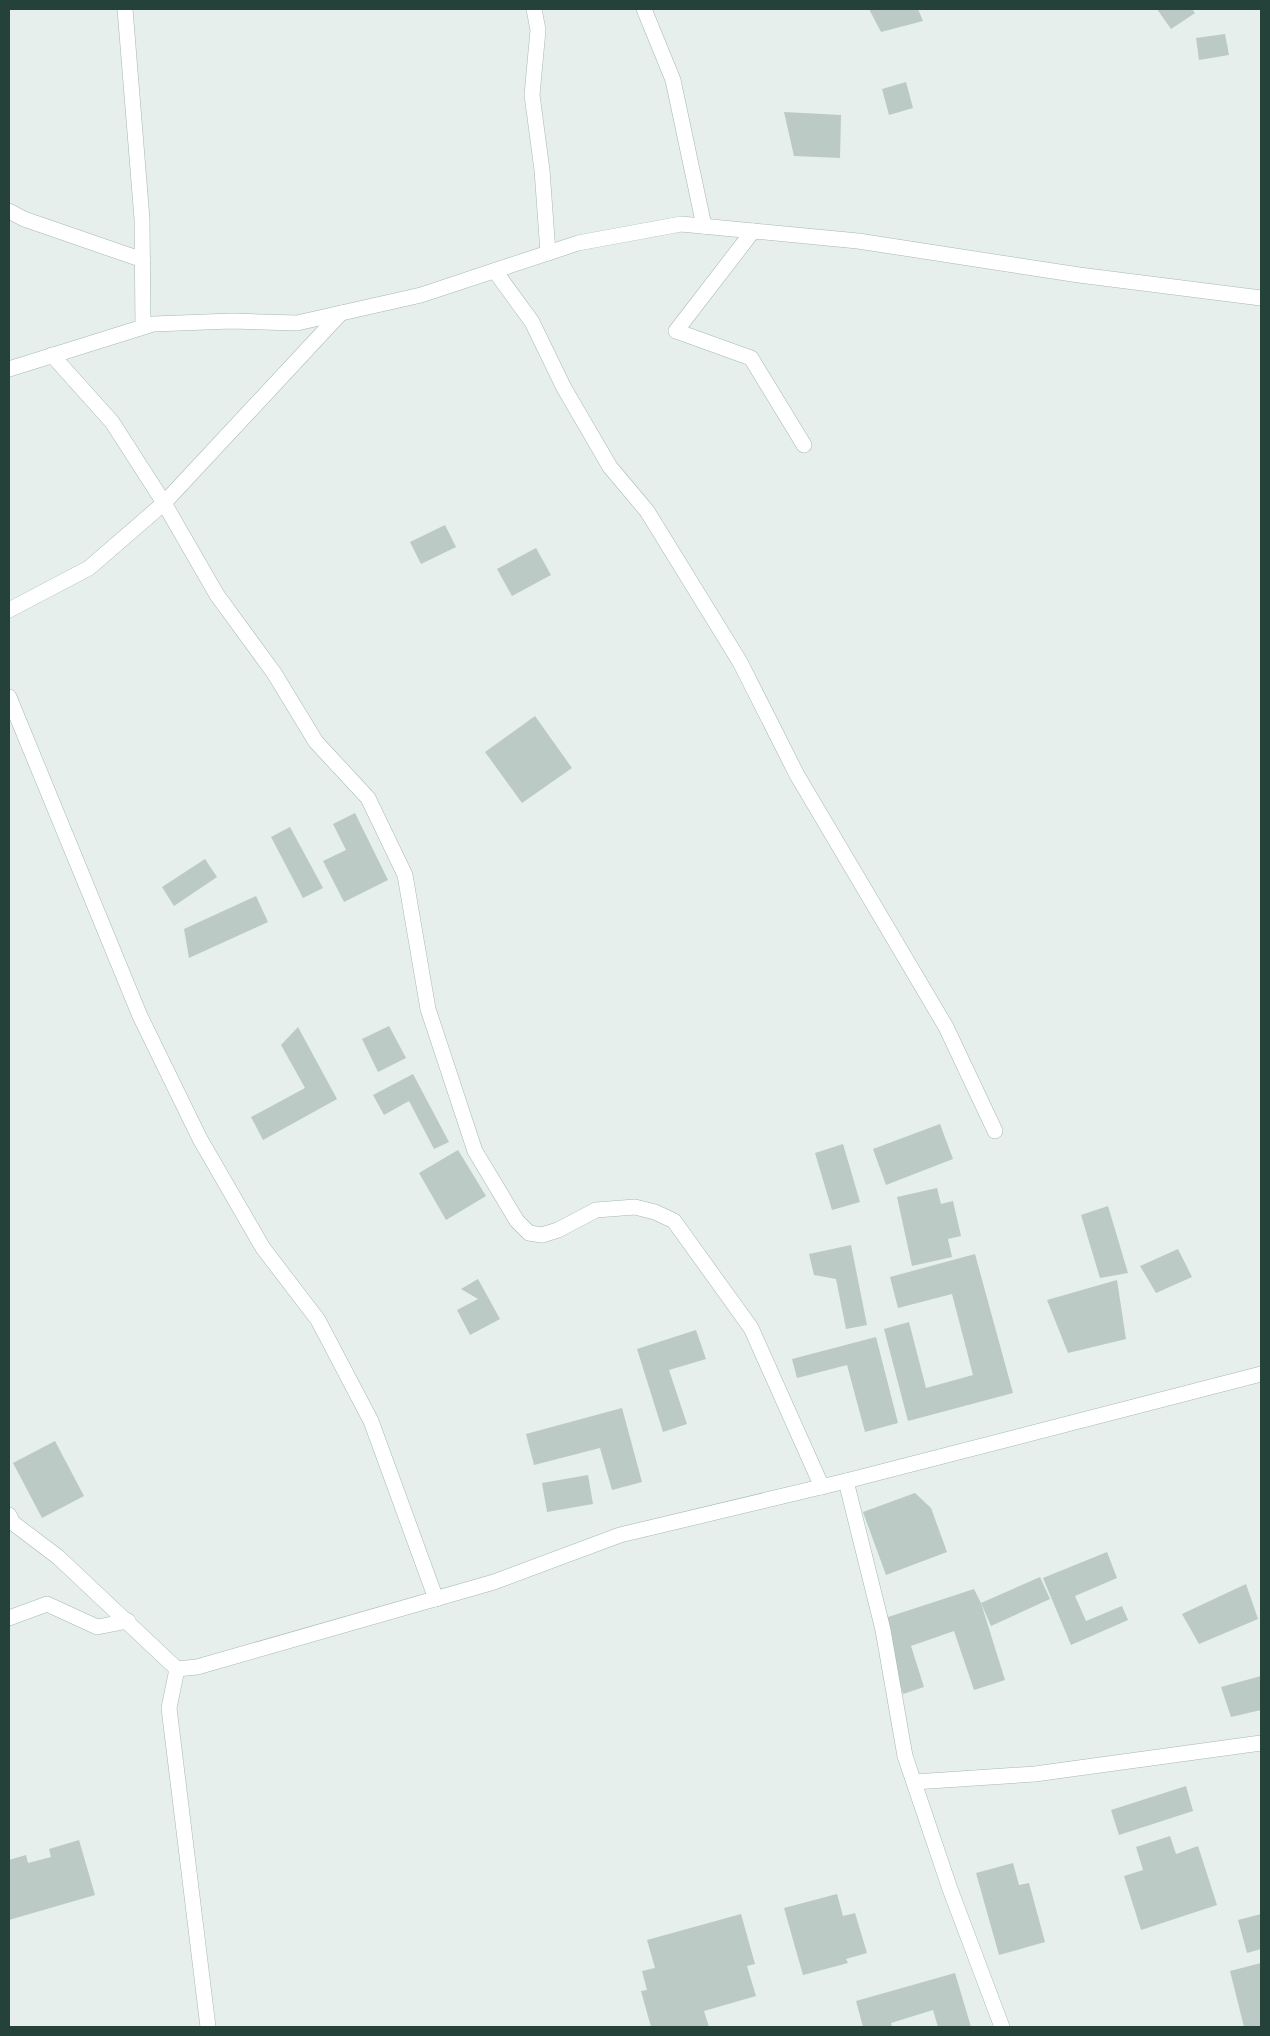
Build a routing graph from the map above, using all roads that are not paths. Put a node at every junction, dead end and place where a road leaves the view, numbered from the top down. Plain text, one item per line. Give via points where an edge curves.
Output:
1 (124, 9) edge
2 (534, 9) edge
3 (644, 9) edge
4 (9, 211) edge
5 (704, 226) junction
6 (753, 231) junction
7 (548, 252) junction
8 (143, 260) junction
9 (495, 271) junction
10 (1261, 298) edge
11 (341, 313) junction
12 (143, 327) junction
13 (52, 355) junction
14 (9, 369) edge
15 (804, 445) dead end
16 (164, 503) junction
17 (9, 610) edge
18 (9, 697) edge
19 (995, 1131) dead end
20 (1261, 1374) edge
21 (846, 1481) junction
22 (822, 1487) junction
23 (9, 1515) edge
24 (436, 1599) junction
25 (9, 1618) edge
26 (128, 1621) junction
27 (177, 1669) junction
28 (1261, 1743) edge
29 (914, 1782) junction
30 (208, 2027) edge
31 (1002, 2027) edge

1 - 8 street
2 - 7 street via 538,30 532,95
3 - 5 street via 673,80
4 - 8 street
5 - 6 street
5 - 7 street via 681,224 578,242
6 - 10 street via 858,241 1079,275
6 - 15 street via 676,331 751,358
7 - 9 street
8 - 12 street
9 - 11 street via 421,296
9 - 19 street via 532,322 564,388 610,467 647,511 740,662 797,774 946,1027
11 - 12 street via 296,323 232,321
11 - 16 street
12 - 13 street
13 - 14 street
13 - 16 street via 112,422
16 - 17 street via 89,568
16 - 22 street via 217,595 274,674 316,742 368,798 405,875 428,1009 475,1151 517,1221 529,1233 542,1235 596,1210 635,1207 674,1221 751,1328
18 - 24 street via 140,1016 200,1139 263,1248 318,1320 371,1421
20 - 21 street
21 - 22 street
21 - 29 street via 883,1630 906,1756
22 - 24 street via 620,1535 494,1582
23 - 26 street via 14,1523 58,1557
24 - 27 street via 197,1667
25 - 26 street via 46,1604 97,1627
26 - 27 street
27 - 30 street via 168,1708
28 - 29 street via 1035,1774
29 - 31 street via 950,1890

